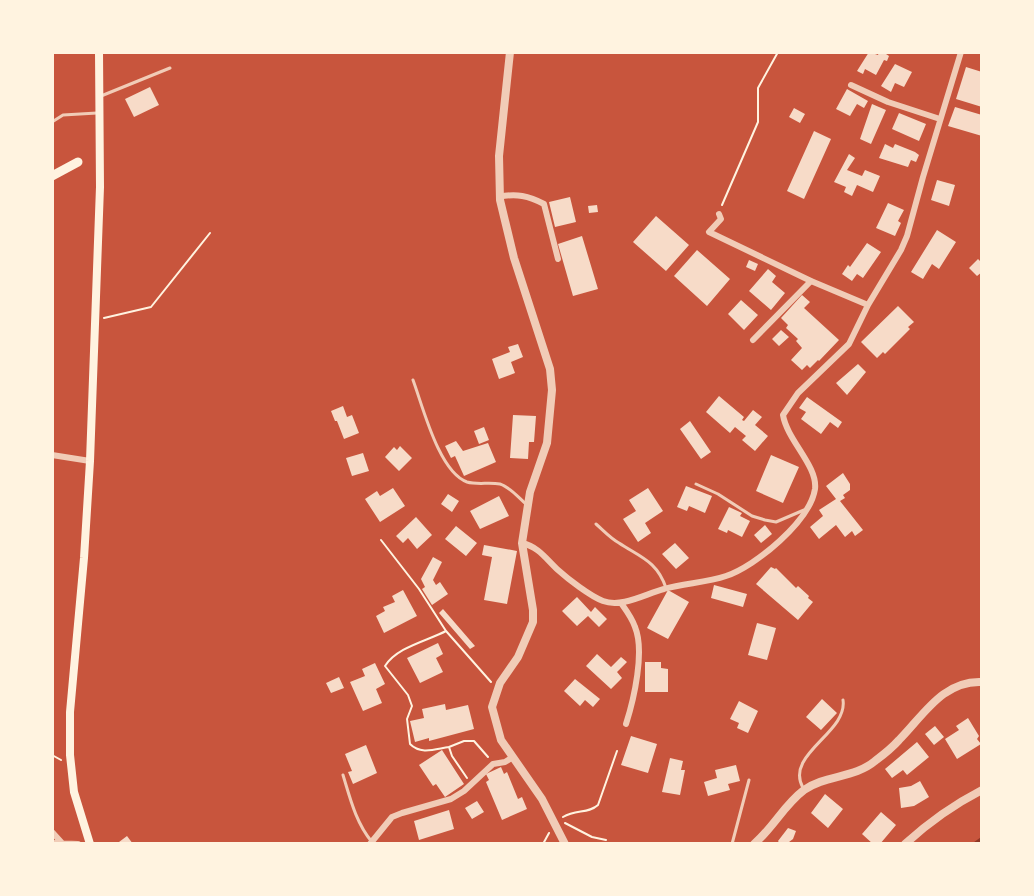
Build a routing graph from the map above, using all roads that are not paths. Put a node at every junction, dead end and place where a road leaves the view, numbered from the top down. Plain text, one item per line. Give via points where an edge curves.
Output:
1 (99, 52) edge
2 (510, 52) edge
3 (961, 52) edge
4 (170, 68) dead end
5 (851, 84) dead end
6 (99, 96) junction
7 (99, 112) junction
8 (940, 119) junction
9 (52, 122) edge
10 (78, 162) dead end
11 (52, 176) edge
12 (500, 196) junction
13 (719, 214) road end
14 (558, 260) dead end
15 (811, 280) junction
16 (868, 305) junction
17 (753, 340) dead end
18 (412, 380) dead end
19 (52, 455) edge
20 (90, 461) junction
21 (696, 484) dead end
22 (527, 505) junction
23 (805, 509) junction
24 (596, 524) dead end
25 (522, 543) junction
26 (666, 588) junction
27 (621, 603) junction
28 (981, 682) edge
29 (843, 700) dead end
30 (626, 724) dead end
31 (513, 757) junction
32 (343, 775) dead end
33 (749, 780) dead end
34 (804, 790) junction
35 (981, 790) edge
36 (52, 832) edge
37 (758, 842) edge
38 (52, 843) edge
39 (62, 843) edge
40 (78, 843) edge
41 (90, 843) edge
42 (371, 843) edge
43 (565, 843) edge
44 (732, 843) edge
45 (905, 843) edge

1 - 6 main road
2 - 12 street via 499,156
3 - 8 street
4 - 6 lane
5 - 8 street via 888,102
6 - 7 main road
7 - 9 lane via 63,114
7 - 20 main road
8 - 16 street via 907,236
10 - 11 main road
12 - 14 street via 513,194 544,204
12 - 22 street via 514,258 550,369 552,390 546,442
13 - 15 street via 721,219 709,232
15 - 16 street
15 - 17 street
16 - 23 street via 849,344 798,393 783,415 785,427 813,473 815,488
18 - 22 lane via 450,471 467,482 500,484
19 - 20 street
20 - 41 main road via 70,755 74,792
21 - 23 lane via 765,520 776,522
22 - 25 street
23 - 26 street via 789,531 743,569
24 - 26 lane via 654,566
25 - 27 street via 539,550 561,573 600,600
25 - 31 street via 533,622 492,706 501,740
26 - 27 street
27 - 30 street via 635,624 639,646
28 - 34 street via 952,688 943,694 873,763
29 - 34 lane via 841,717 799,771
31 - 42 street via 493,764 451,799 393,818
31 - 43 street via 542,799
32 - 42 lane via 355,813
33 - 44 lane
34 - 37 street
35 - 45 street via 945,811
36 - 39 street
38 - 39 street
39 - 40 street

